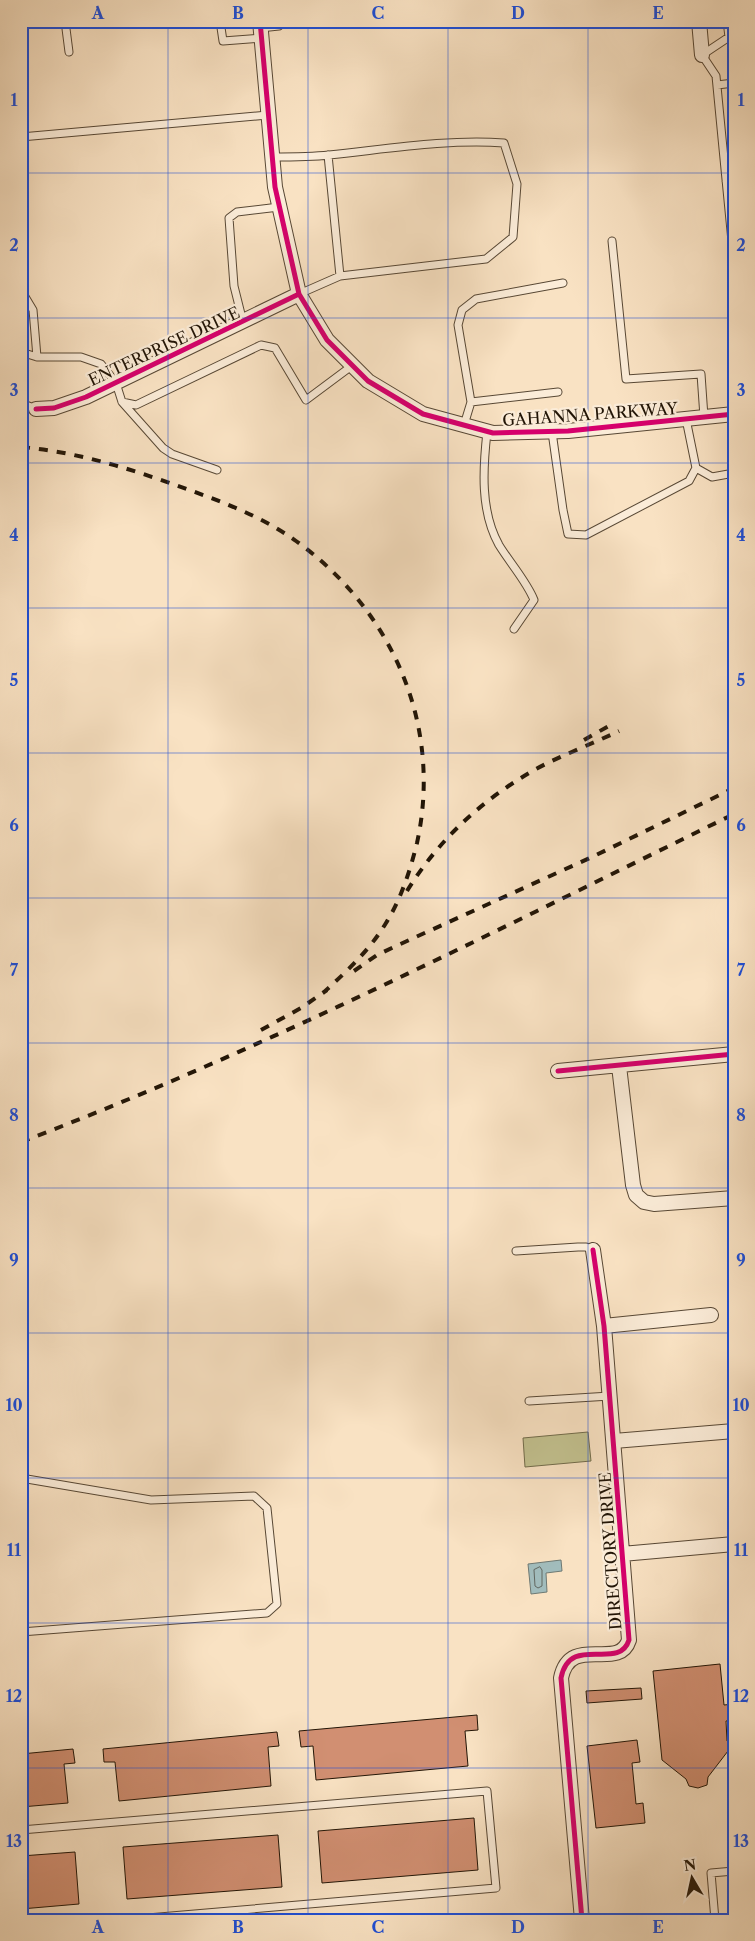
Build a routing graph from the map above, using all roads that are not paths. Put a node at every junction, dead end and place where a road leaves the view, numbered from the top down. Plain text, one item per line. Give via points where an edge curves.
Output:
1 (65, 21) edge
2 (220, 21) edge
3 (284, 21) edge
4 (699, 21) edge
5 (727, 21) edge
6 (261, 29) edge
7 (69, 52) dead end
8 (702, 55) junction
9 (734, 83) edge
10 (717, 85) junction
11 (268, 114) junction
12 (21, 137) edge
13 (328, 155) junction
14 (272, 157) junction
15 (730, 181) edge
16 (279, 207) junction
17 (612, 241) dead end
18 (734, 262) edge
19 (340, 276) junction
20 (563, 283) dead end
21 (21, 290) edge
22 (298, 294) junction
23 (243, 322) junction
24 (21, 352) edge
25 (37, 357) junction
26 (353, 365) junction
27 (116, 383) junction
28 (558, 392) dead end
29 (122, 402) junction
30 (471, 402) junction
31 (21, 403) edge
32 (21, 410) edge
33 (36, 410) junction
34 (734, 414) edge
35 (704, 417) junction
36 (686, 419) junction
37 (464, 425) junction
38 (487, 432) junction
39 (552, 432) junction
40 (696, 468) junction
41 (217, 470) dead end
42 (734, 473) edge
43 (514, 630) dead end
44 (734, 1054) edge
45 (619, 1066) junction
46 (558, 1071) dead end
47 (734, 1198) edge
48 (593, 1250) joint
49 (516, 1252) dead end
50 (711, 1315) dead end
51 (604, 1326) junction
52 (610, 1396) junction
53 (529, 1401) dead end
54 (734, 1431) edge
55 (614, 1441) junction
56 (21, 1478) edge
57 (734, 1544) edge
58 (622, 1554) junction
59 (21, 1632) edge
60 (21, 1830) edge
61 (734, 1871) edge
62 (124, 1920) edge
63 (582, 1920) edge
64 (715, 1920) edge

1 - 7 lane
2 - 6 lane via 223,41
3 - 6 lane via 279,26
4 - 8 street
5 - 8 lane via 728,37
6 - 11 street, GAHANNA PARKWAY
8 - 10 lane via 716,76
9 - 10 lane
10 - 15 lane
11 - 12 lane
11 - 14 street, GAHANNA PARKWAY
13 - 14 lane
13 - 19 lane
13 - 19 lane via 400,146 475,141 504,143 516,184 513,237 486,259
14 - 16 street, GAHANNA PARKWAY
15 - 18 lane
16 - 22 street, GAHANNA PARKWAY
16 - 23 lane via 237,212 229,218 234,286
17 - 35 lane via 626,380 701,374
19 - 22 lane
20 - 30 lane via 476,299 462,310 458,325
21 - 25 lane via 33,310
22 - 23 street, ENTERPRISE DRIVE
22 - 26 street, GAHANNA PARKWAY via 327,340
23 - 27 street, ENTERPRISE DRIVE
24 - 25 lane
25 - 27 lane via 81,357 101,364
26 - 29 lane via 306,400 275,348 261,345 136,405
26 - 37 street, GAHANNA PARKWAY via 368,381 423,414
27 - 29 lane
27 - 33 street, ENTERPRISE DRIVE via 54,408
28 - 30 lane
29 - 41 lane via 163,448
30 - 37 lane
31 - 33 lane
32 - 33 lane
34 - 35 street, GAHANNA PARKWAY
35 - 36 street, GAHANNA PARKWAY
36 - 39 street, GAHANNA PARKWAY
36 - 40 lane
37 - 38 street, GAHANNA PARKWAY
38 - 39 street, GAHANNA PARKWAY
38 - 43 lane via 483,468 489,520 498,542 534,600
39 - 40 lane via 568,534 586,535 689,481
40 - 42 lane via 712,477
44 - 45 street
45 - 46 street
45 - 47 street via 636,1195 644,1202 654,1204
48 - 49 lane via 578,1247
48 - 51 street, DIRECTORY DRIVE
50 - 51 street
51 - 52 street, DIRECTORY DRIVE
52 - 53 lane
52 - 55 street, DIRECTORY DRIVE
54 - 55 street
55 - 58 street, DIRECTORY DRIVE
56 - 59 lane via 151,1500 254,1496 267,1508 277,1604 267,1613
57 - 58 street
58 - 63 street, DIRECTORY DRIVE via 629,1633 627,1646 616,1653 571,1658 561,1678
60 - 62 lane via 487,1791 496,1888
61 - 64 lane via 711,1873

